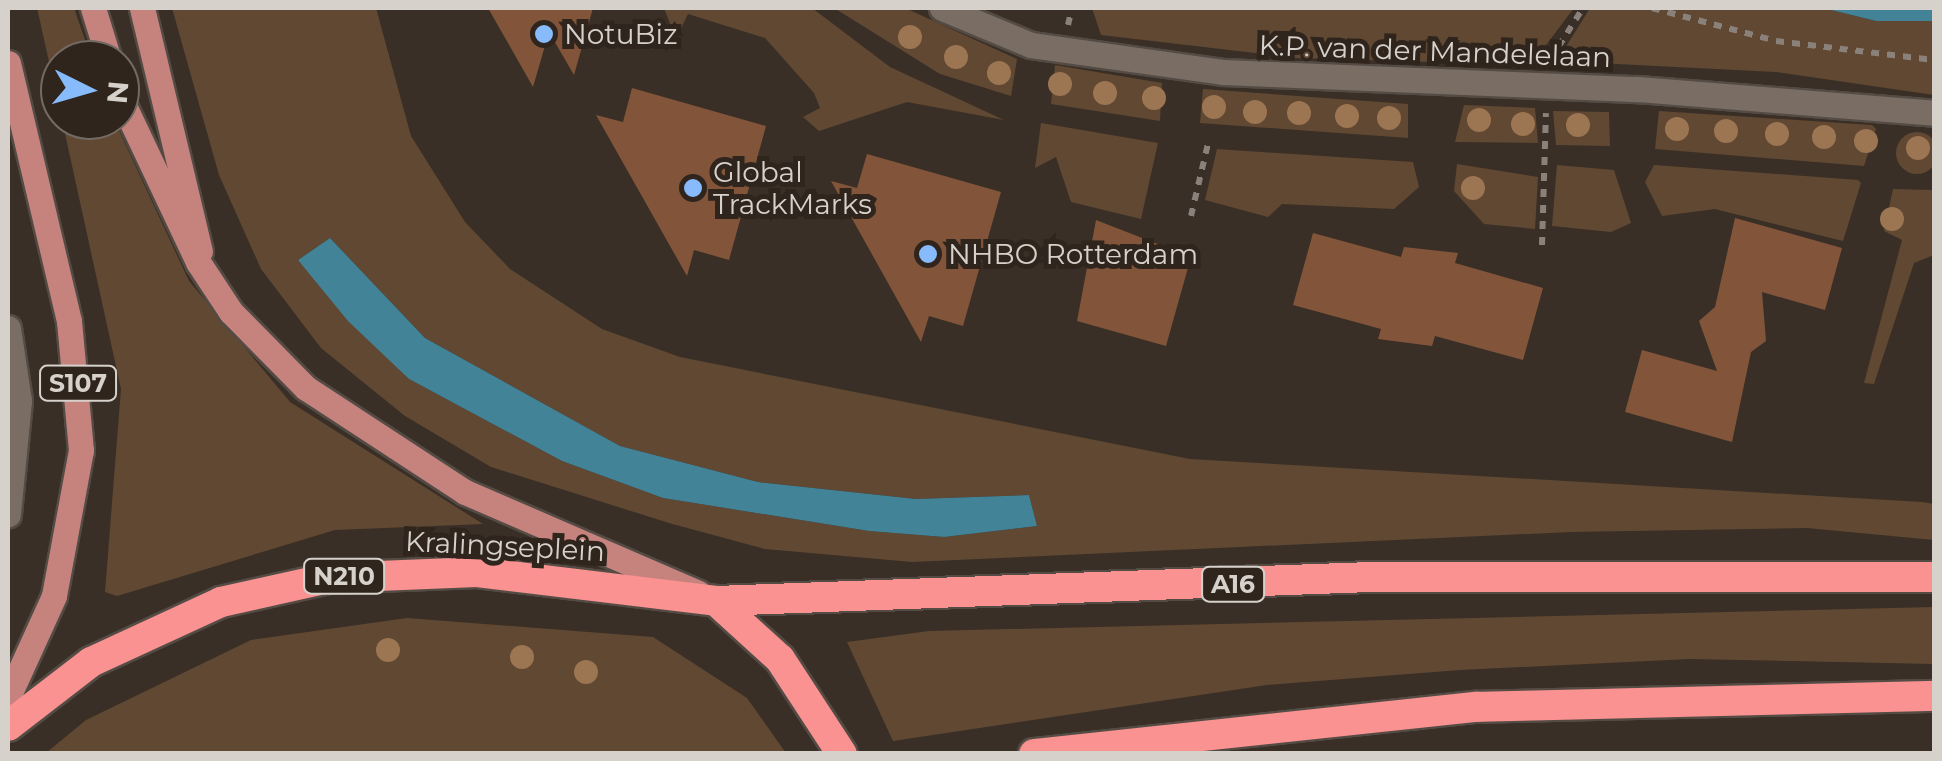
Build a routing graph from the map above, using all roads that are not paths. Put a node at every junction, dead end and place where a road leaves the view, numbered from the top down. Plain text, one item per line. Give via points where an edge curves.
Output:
1 (93, 8) edge
2 (142, 8) edge
3 (942, 8) edge
4 (103, 40) edge
5 (8, 63) edge
6 (1934, 113) edge
7 (140, 138) edge
8 (207, 276) junction
9 (8, 328) edge
10 (8, 514) edge
11 (1934, 578) edge
12 (716, 600) junction
13 (1934, 696) edge
14 (8, 698) edge
15 (8, 726) edge
16 (842, 754) edge
17 (1034, 754) edge

1 - 4 main road
2 - 8 main road
3 - 6 street, K.P. van der Mandelelaan via 982,28 1082,54 1224,72 1548,84
5 - 14 main road, S107 via 68,321 81,450 54,596
7 - 8 main road
8 - 12 main road via 279,362 374,440 464,492
9 - 10 street via 20,401
11 - 12 highway, A16 via 1369,577
12 - 15 highway, Kralingseplein / N210 via 477,572 279,586 161,624 91,662
12 - 16 highway via 780,659
13 - 17 highway via 1476,708

